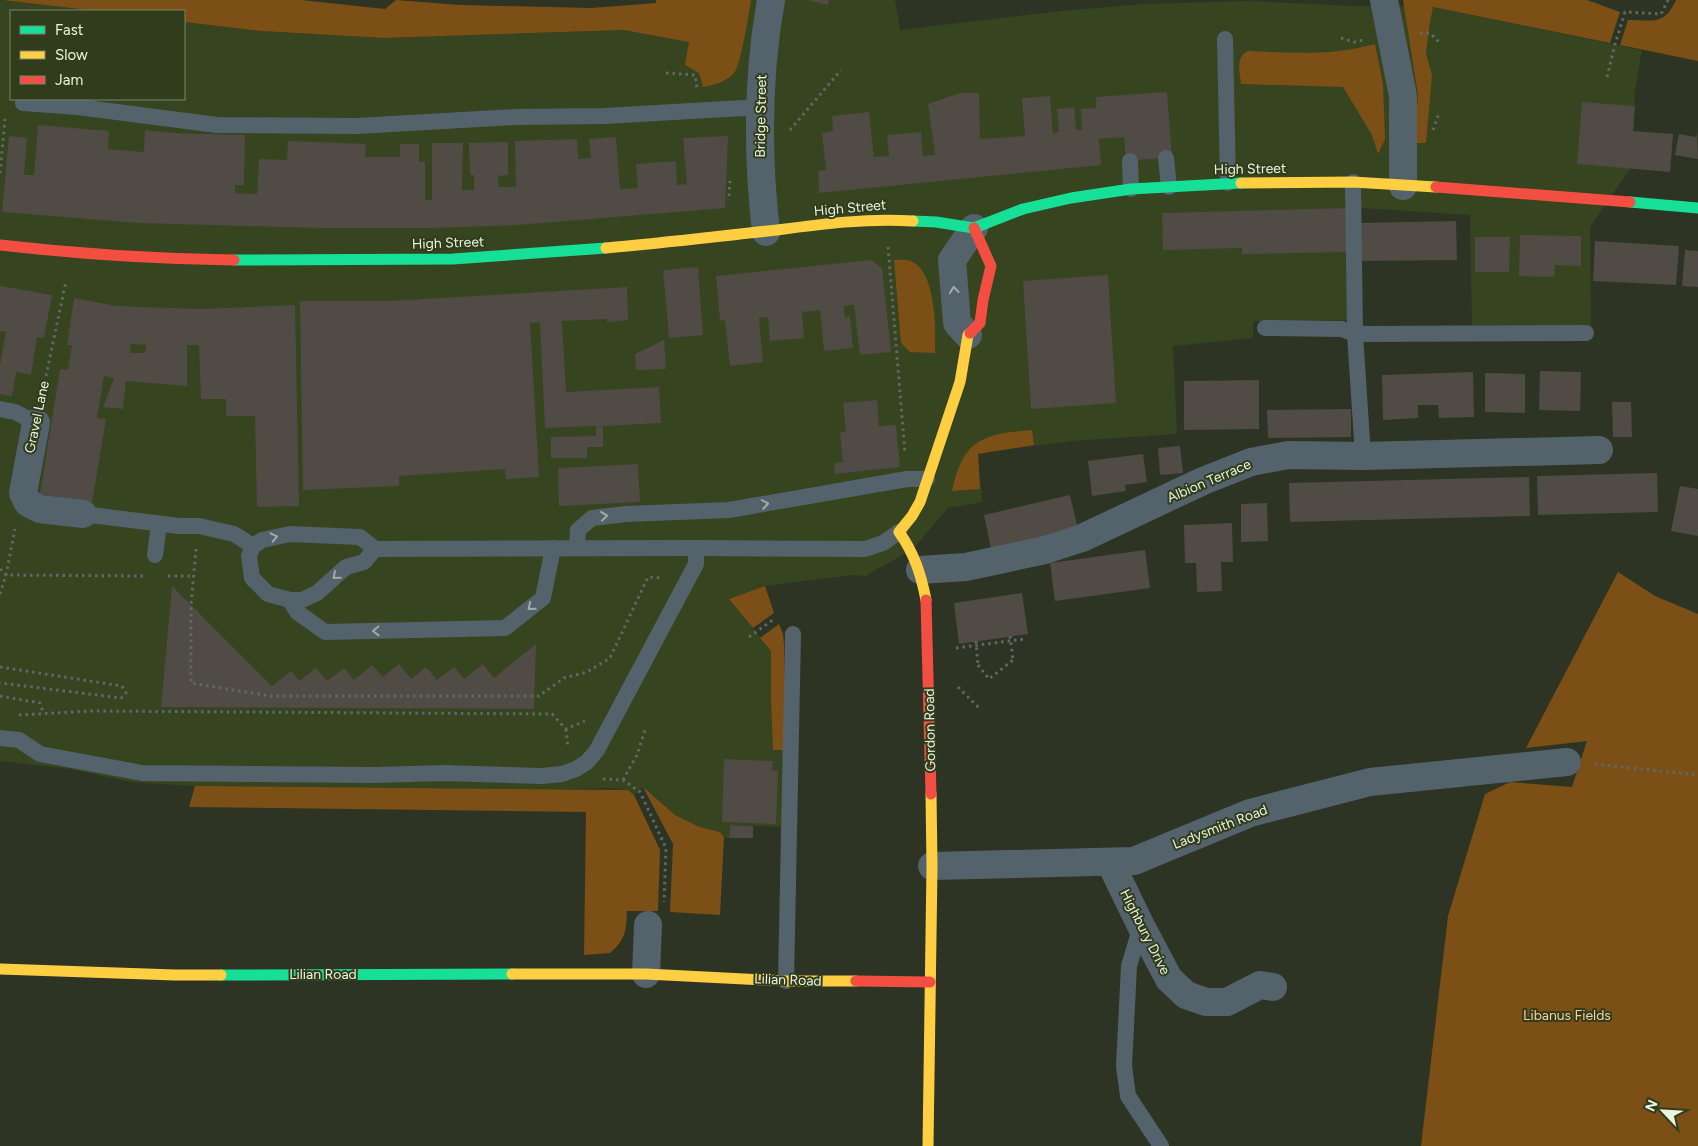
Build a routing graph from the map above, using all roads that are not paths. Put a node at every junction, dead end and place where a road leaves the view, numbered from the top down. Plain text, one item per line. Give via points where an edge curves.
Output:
1 (772, 0) edge
2 (1384, 0) edge
3 (1225, 39) dead end
4 (23, 103) road end
5 (760, 109) junction
6 (1166, 158) dead end
7 (1130, 161) dead end
8 (1353, 182) junction
9 (1228, 183) junction
10 (1404, 186) junction
11 (1170, 187) junction
12 (1131, 189) junction
13 (1698, 208) edge
14 (974, 228) junction
15 (766, 232) junction
16 (0, 245) edge
17 (1265, 328) dead end
18 (1586, 333) dead end
19 (1356, 334) junction
20 (968, 335) junction
21 (0, 409) edge
22 (36, 423) joint
23 (1600, 450) dead end
24 (1363, 456) junction
25 (927, 479) junction
26 (83, 514) joint
27 (159, 524) junction
28 (899, 532) junction
29 (253, 546) junction
30 (553, 548) junction
31 (577, 548) junction
32 (696, 548) junction
33 (375, 549) junction
34 (155, 555) dead end
35 (920, 570) junction
36 (290, 600) junction
37 (793, 634) dead end
38 (0, 738) edge
39 (1567, 762) road end
40 (1110, 862) junction
41 (932, 866) junction
42 (648, 925) road end
43 (1140, 926) junction
44 (0, 969) edge
45 (646, 974) junction
46 (786, 981) junction
47 (930, 982) junction
48 (1272, 987) dead end
49 (928, 1146) edge
50 (1161, 1146) edge

1 - 5 street, Bridge Street via 764,42
2 - 10 street via 1403,96
3 - 9 lane
4 - 5 lane via 216,125 357,126 506,117
5 - 15 street, Bridge Street
6 - 11 lane
7 - 12 lane
8 - 9 street, High Street
8 - 10 street, High Street
8 - 19 lane
9 - 11 street, High Street
10 - 13 street, High Street
11 - 12 street, High Street
12 - 14 street, High Street via 1042,204
14 - 15 street, High Street via 883,218
14 - 20 street via 991,266 980,323
20 -> 14 street via 957,323 952,260
15 - 16 street, High Street via 453,259 165,259
17 - 19 lane via 1342,329
18 - 19 lane
19 - 24 lane
20 - 25 street via 960,382
21 - 22 lane
22 - 26 street, Gravel Lane via 22,493 28,503 40,509
23 - 24 street, Albion Terrace
24 - 35 street, Albion Terrace via 1288,455 1251,462 1082,538 1045,550 966,567
25 - 28 street via 920,502
31 -> 25 lane via 578,530 592,518 729,510 907,479
26 - 27 lane
27 - 29 lane via 199,526 234,534
27 - 34 lane
28 - 32 lane via 883,543 865,549
28 - 35 street, Gordon Road via 912,550
29 -> 33 lane via 262,540 290,534 360,537
29 - 36 lane via 249,556 252,578 268,594
30 - 31 lane
30 - 33 lane
30 -> 36 lane via 543,598 505,628 325,632 297,612
31 - 32 lane
32 - 38 lane via 696,564 596,750 587,762 562,774 142,773 40,754 19,740
33 -> 36 lane via 364,562 346,567 317,592 302,600
35 - 41 street, Gordon Road via 927,603
37 - 46 lane
39 - 40 street, Ladysmith Road via 1370,782 1250,813 1134,861
40 - 41 street, Ladysmith Road
40 - 43 street, Highbury Drive
41 - 47 street, Gordon Road
42 - 45 street
43 - 48 street, Highbury Drive via 1169,979 1186,995 1206,1002 1227,1002 1260,985
43 - 50 lane via 1129,966 1124,1066 1128,1096
44 - 45 street, Lilian Road via 175,974
45 - 46 street, Lilian Road
46 - 47 street, Lilian Road
47 - 49 street, Gordon Road

